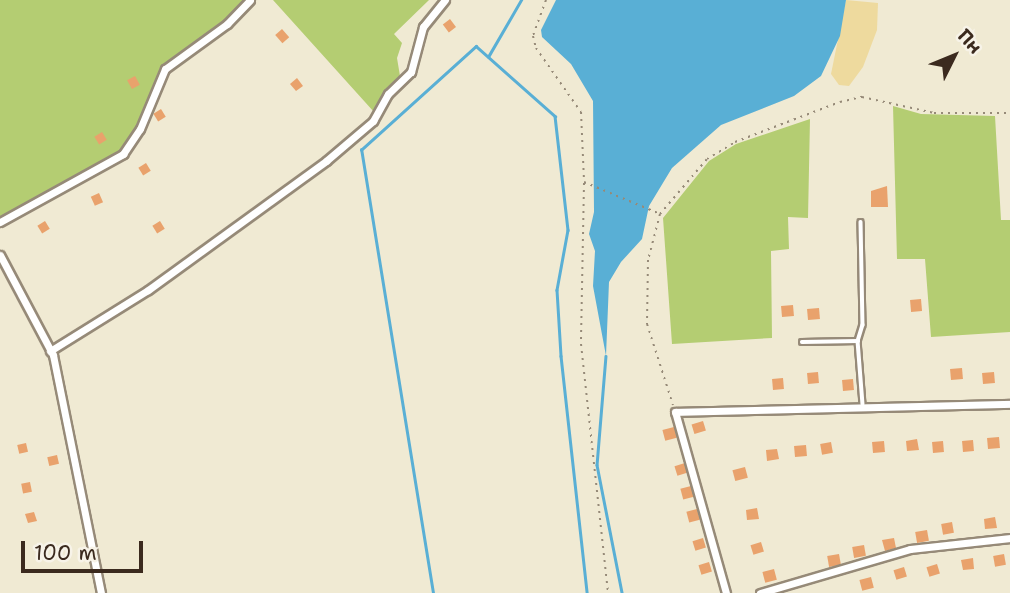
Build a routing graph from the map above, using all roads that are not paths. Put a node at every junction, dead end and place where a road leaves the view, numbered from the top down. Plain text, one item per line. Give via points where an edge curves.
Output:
1 (250, 0) edge
2 (444, 0) edge
3 (0, 222) edge
4 (860, 222) dead end
5 (0, 255) edge
6 (858, 341) junction
7 (802, 342) dead end
8 (50, 351) junction
9 (863, 404) junction
10 (1010, 404) edge
11 (1010, 538) edge
12 (101, 593) edge
13 (726, 593) edge
14 (760, 593) edge

1 - 3 street via 165,69 136,137 122,154
2 - 8 street via 423,27 411,72 388,94 373,121 326,162 148,290
4 - 6 lane via 863,325
5 - 8 street
6 - 7 lane
6 - 9 lane
8 - 12 street
9 - 10 street
9 - 13 street via 675,411
11 - 14 street via 909,549

